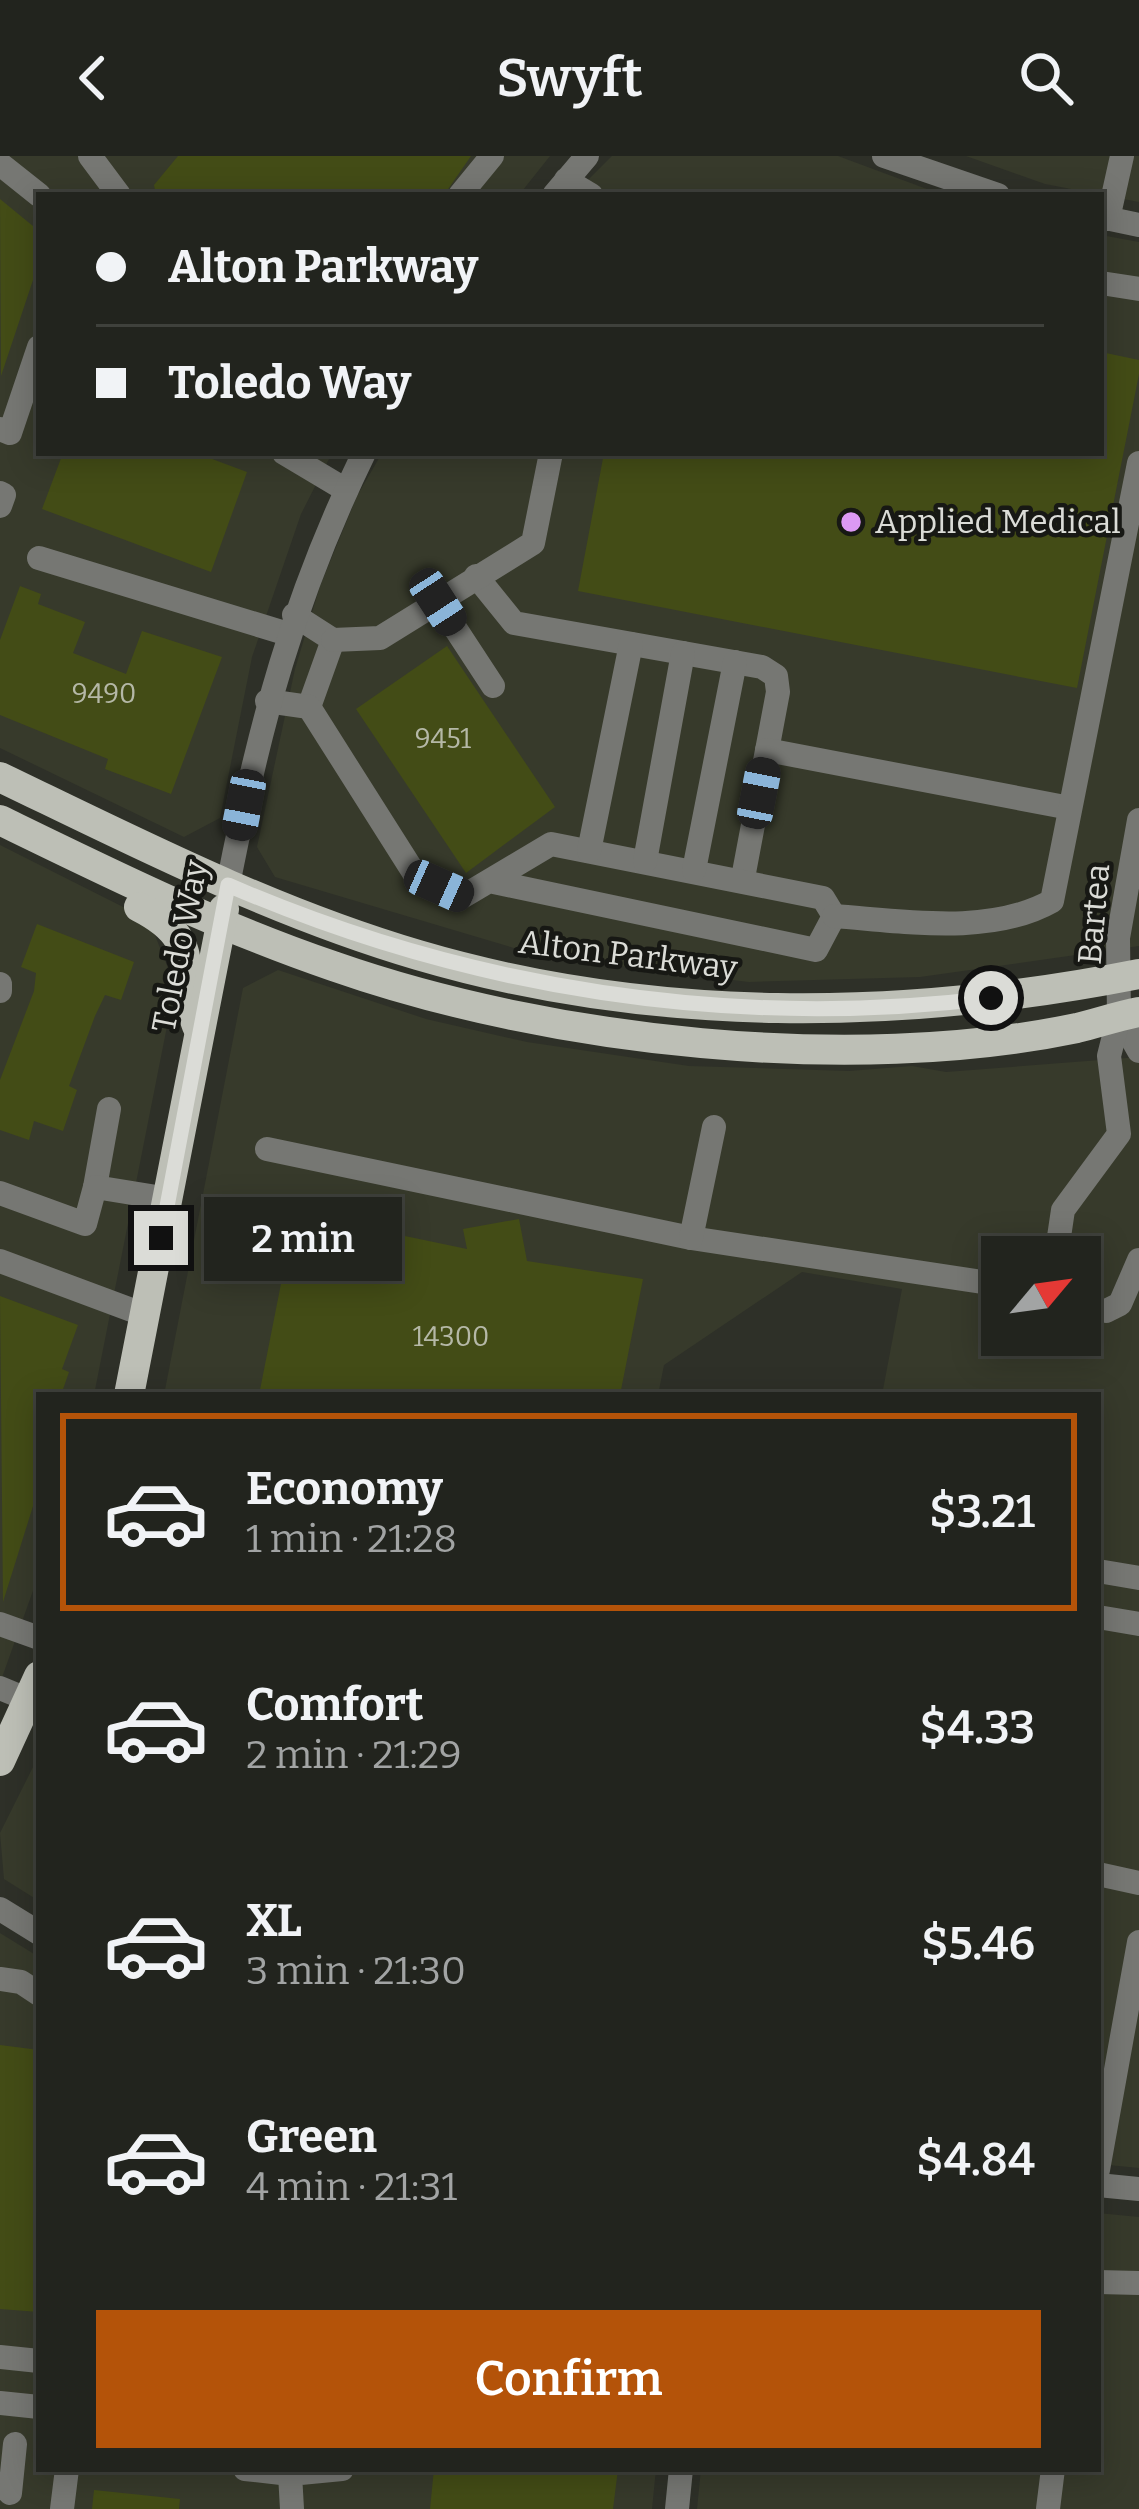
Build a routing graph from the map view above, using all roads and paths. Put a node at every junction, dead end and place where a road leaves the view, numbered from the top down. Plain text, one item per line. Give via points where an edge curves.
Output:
1 (90, 156) edge
2 (492, 156) edge
3 (587, 156) edge
4 (884, 156) edge
5 (1120, 156) edge
6 (1139, 161) edge
7 (0, 164) edge
8 (560, 187) edge
9 (117, 192) edge
10 (462, 192) edge
11 (989, 192) edge
12 (36, 193) edge
13 (1105, 218) edge
14 (1139, 225) edge
15 (1104, 284) edge
16 (1139, 290) edge
17 (36, 356) edge
18 (0, 429) edge
19 (289, 456) edge
20 (363, 456) edge
21 (550, 456) edge
22 (1139, 463) edge
23 (346, 490) junction
24 (0, 493) edge
25 (0, 506) edge
26 (39, 558) dead end
27 (476, 576) junction
28 (438, 602) junction
29 (291, 624) junction
30 (333, 640) junction
31 (631, 644) junction
32 (683, 653) junction
33 (735, 662) junction
34 (493, 686) dead end
35 (267, 700) junction
36 (308, 707) junction
37 (767, 750) junction
38 (0, 777) edge
39 (1070, 808) junction
40 (0, 820) edge
41 (1139, 820) edge
42 (47, 843) junction
43 (590, 851) junction
44 (645, 861) junction
45 (1135, 865) edge
46 (694, 870) junction
47 (743, 878) junction
48 (490, 881) junction
49 (228, 885) junction
50 (834, 916) junction
51 (222, 924) junction
52 (1130, 976) edge
53 (1129, 1014) edge
54 (200, 1036) junction
55 (1139, 1051) edge
56 (109, 1109) dead end
57 (715, 1127) dead end
58 (267, 1149) dead end
59 (95, 1187) junction
60 (0, 1193) edge
61 (169, 1199) junction
62 (1059, 1236) edge
63 (691, 1238) junction
64 (1139, 1260) edge
65 (0, 1261) edge
66 (981, 1282) edge
67 (1101, 1310) edge
68 (146, 1315) junction
69 (130, 1392) edge
70 (1101, 1572) edge
71 (1139, 1578) edge
72 (1101, 1618) edge
73 (0, 1624) edge
74 (1139, 1624) edge
75 (36, 1638) edge
76 (22, 1688) edge
77 (0, 1761) edge
78 (1101, 1875) edge
79 (1139, 1882) edge
80 (0, 1909) edge
81 (36, 1932) edge
82 (1139, 1942) edge
83 (0, 1979) edge
84 (36, 1992) edge
85 (1101, 2168) edge
86 (1101, 2180) edge
87 (1139, 2189) edge
88 (1101, 2282) edge
89 (1139, 2283) edge
90 (0, 2357) edge
91 (36, 2361) edge
92 (0, 2403) edge
93 (36, 2407) edge
94 (18, 2444) edge
95 (67, 2472) edge
96 (272, 2472) edge
97 (311, 2472) edge
98 (681, 2472) edge
99 (1052, 2472) edge
100 (290, 2474) junction
101 (6, 2498) edge
102 (62, 2509) edge
103 (292, 2509) edge
104 (677, 2509) edge
105 (1048, 2509) edge

1 - 9 street
2 - 10 street
3 - 8 street
4 - 11 street
5 - 6 street
5 - 13 street
7 - 12 street
13 - 14 street
15 - 16 street
17 - 18 street via 10,433
19 - 23 street
20 - 23 street, Toledo Way
21 - 27 street via 533,543
22 - 39 street
23 - 29 street, Toledo Way
24 - 25 street
26 - 29 street
27 - 28 street
27 - 31 street via 514,623
28 - 30 street via 380,638
28 - 34 street
29 - 30 street
29 - 35 street, Toledo Way
30 - 36 street
31 - 32 street
31 - 43 street
32 - 33 street
32 - 44 street
33 - 37 street via 776,676
33 - 46 street
35 - 36 street
35 - 49 street, Toledo Way
36 - 48 street via 416,876 462,897
37 - 39 street
37 - 47 street
38 - 49 main road, Alton Parkway
39 - 50 street via 1052,901 1034,911 947,923
40 - 42 main road
41 - 45 street, Bartea
42 - 51 main road
42 - 54 main road via 67,869 168,922 188,954 188,1001
43 - 44 street
43 - 48 street via 551,844
44 - 46 street
45 - 52 street, Bartea via 1118,938
46 - 47 street
47 - 50 street via 823,898
48 - 50 street via 816,950
49 - 51 main road, Toledo Way
49 - 52 main road, Alton Parkway via 422,956 662,1001 880,1007
51 - 53 main road via 466,1005 644,1036 891,1046 1077,1028
51 - 54 main road, Toledo Way
52 - 53 street, Bartea
53 - 55 street
53 - 62 street, Bartea via 1108,1056 1119,1134 1063,1210
54 - 61 main road, Toledo Way
56 - 59 street
57 - 63 street
58 - 63 street
59 - 60 street via 85,1224
59 - 61 street
61 - 68 main road, Toledo Way
63 - 66 street
64 - 67 street via 1120,1304
65 - 68 street
68 - 69 main road, Toledo Way
70 - 71 street
72 - 74 street
73 - 75 street
76 - 77 main road
78 - 79 street
80 - 81 street
82 - 85 street
83 - 84 street
86 - 87 street
88 - 89 street
90 - 91 street
92 - 93 street
94 - 101 street
95 - 102 street
96 - 100 street
97 - 100 street
98 - 104 street
99 - 105 street
100 - 103 street

